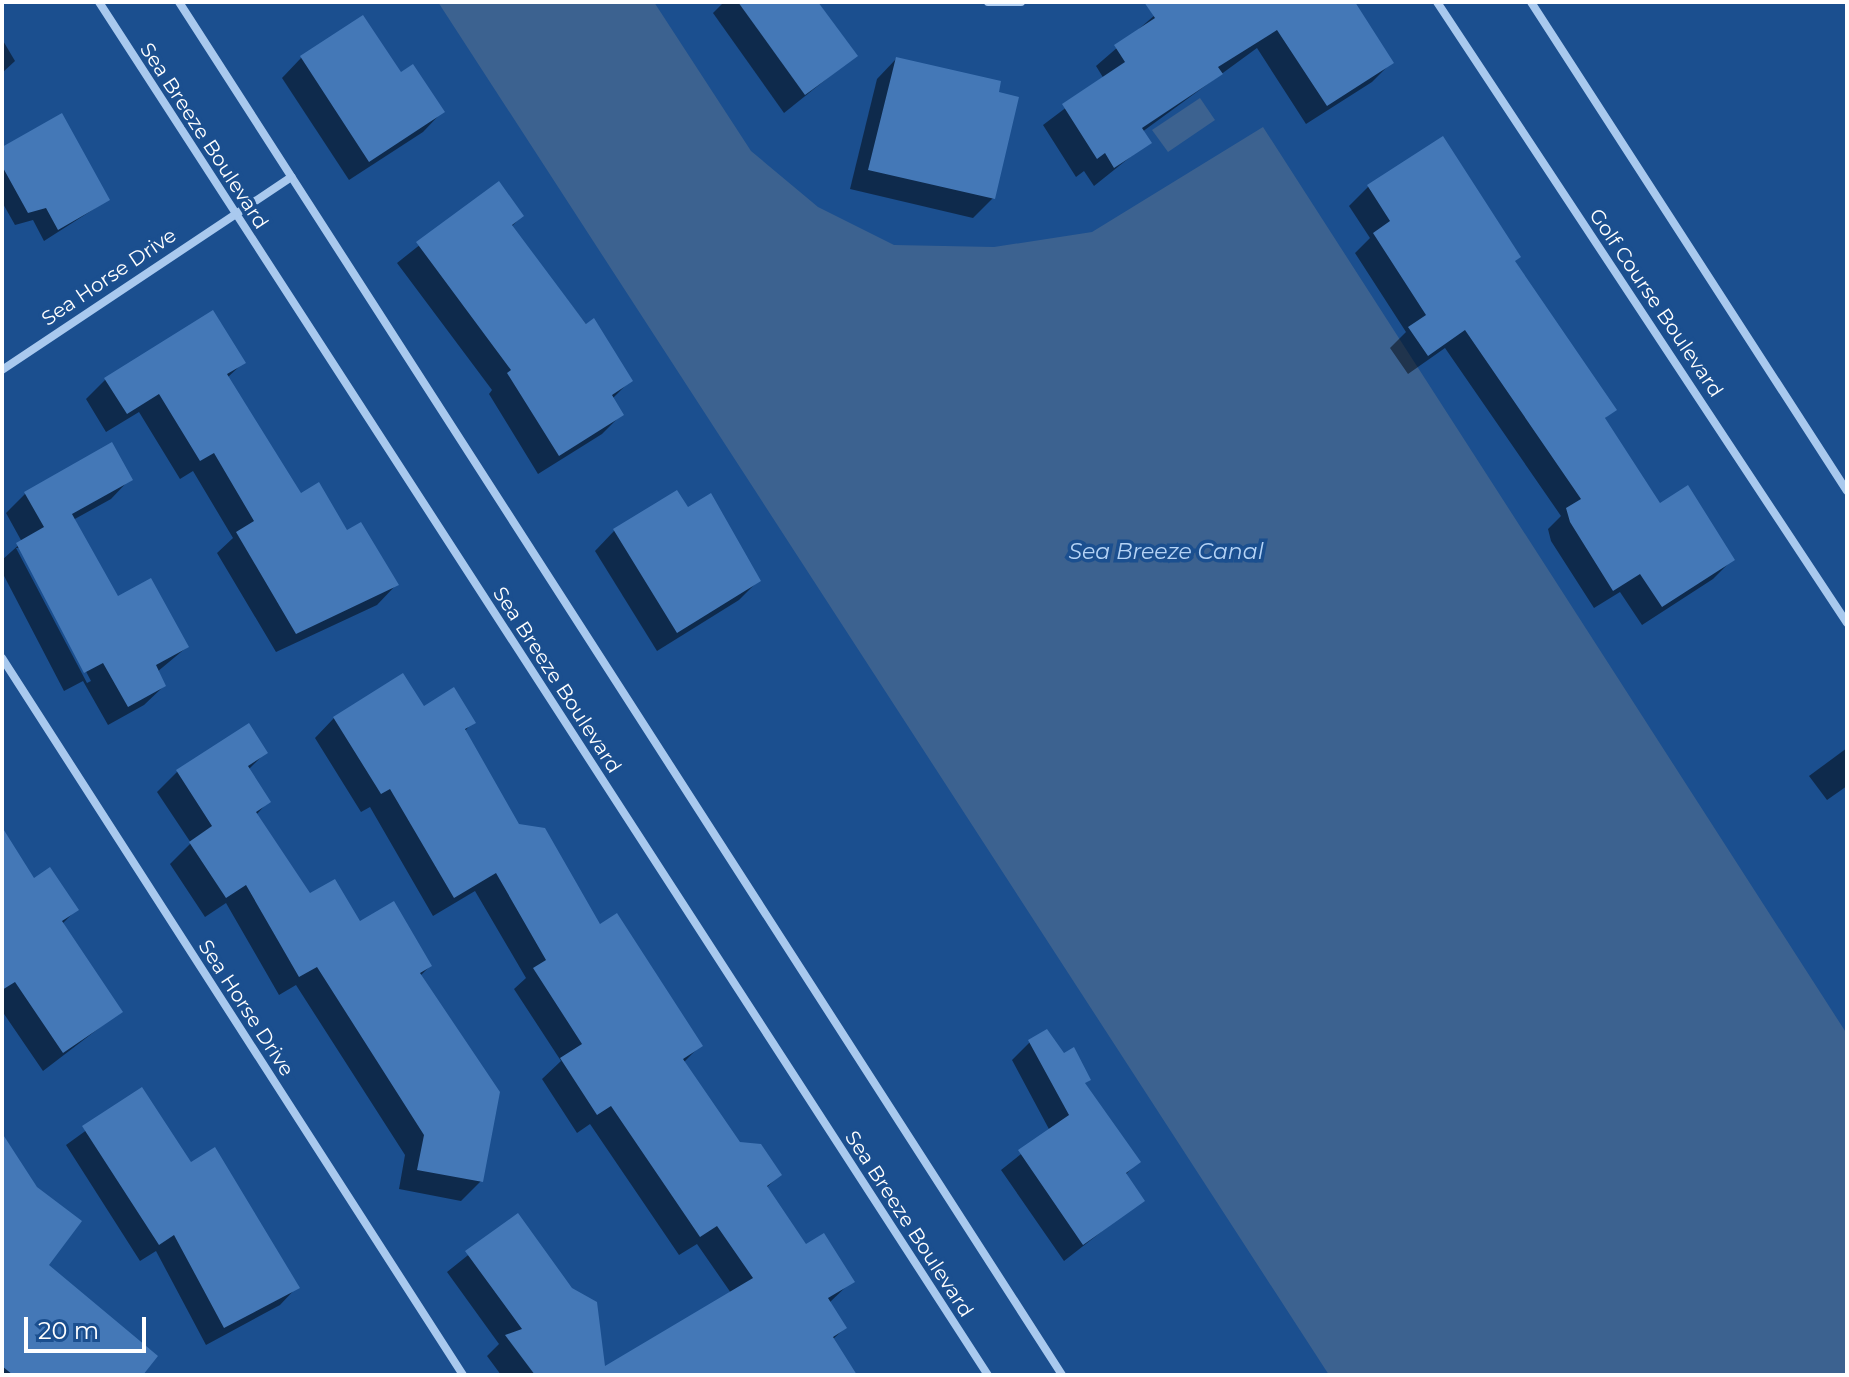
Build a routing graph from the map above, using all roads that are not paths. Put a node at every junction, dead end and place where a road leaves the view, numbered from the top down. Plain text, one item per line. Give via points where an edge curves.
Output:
1 (99, 2) edge
2 (179, 2) edge
3 (988, 2) edge
4 (1021, 2) edge
5 (1437, 2) edge
6 (1531, 2) edge
7 (291, 177) junction
8 (234, 211) junction
9 (2, 370) edge
10 (1847, 491) edge
11 (1847, 623) edge
12 (2, 658) edge
13 (463, 1375) edge
14 (988, 1375) edge
15 (1062, 1375) edge

1 - 8 street, Sea Breeze Boulevard
2 - 7 street
3 - 4 street
5 - 11 street, Golf Course Boulevard
6 - 10 street
7 - 8 street, Sea Horse Drive
7 - 15 street
8 - 9 street, Sea Horse Drive
8 - 14 street, Sea Breeze Boulevard
12 - 13 street, Sea Horse Drive

